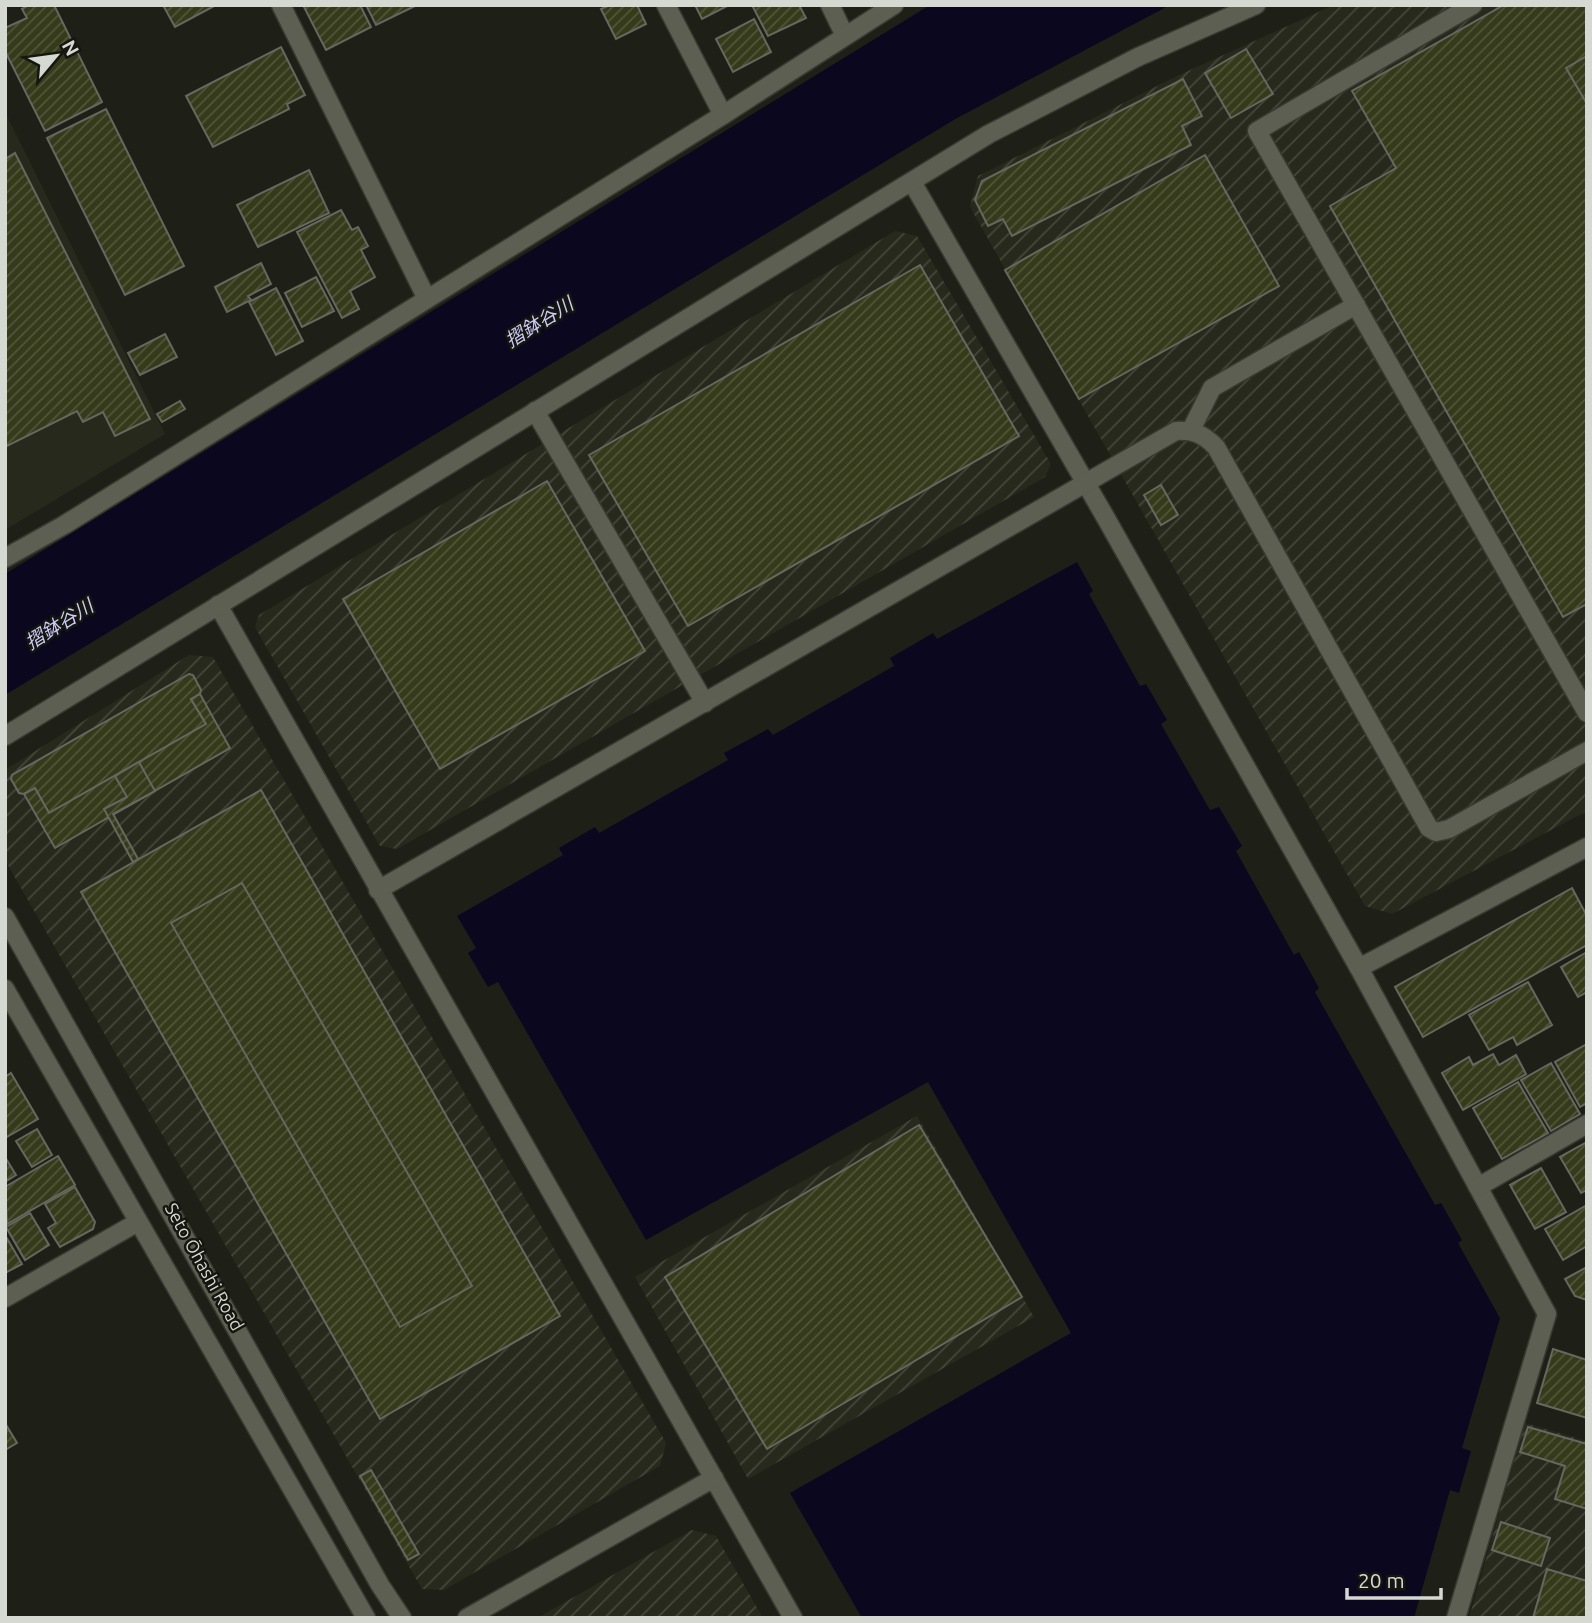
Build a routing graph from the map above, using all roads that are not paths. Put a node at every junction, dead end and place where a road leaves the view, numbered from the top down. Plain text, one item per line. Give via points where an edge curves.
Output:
1 (281, 5) edge
2 (666, 5) edge
3 (830, 5) edge
4 (894, 5) edge
5 (1256, 5) edge
6 (1473, 5) edge
7 (845, 36) junction
8 (723, 115) junction
9 (912, 182) junction
10 (427, 299) junction
11 (1356, 305) junction
12 (536, 411) junction
13 (1191, 430) junction
14 (1084, 482) junction
15 (5, 558) edge
16 (218, 605) junction
17 (705, 703) junction
18 (1587, 713) edge
19 (5, 736) edge
20 (1587, 751) edge
21 (1587, 847) edge
22 (378, 890) junction
23 (5, 917) edge
24 (1359, 968) junction
25 (5, 989) edge
26 (1587, 1124) edge
27 (1478, 1187) junction
28 (138, 1222) junction
29 (5, 1298) edge
30 (714, 1478) junction
31 (366, 1618) edge
32 (402, 1618) edge
33 (467, 1618) edge
34 (793, 1618) edge
35 (1456, 1618) edge

1 - 10 street
2 - 8 street
3 - 7 street
4 - 7 street
5 - 9 street via 1072,90
6 - 11 street via 1257,131
7 - 8 street
8 - 10 street
9 - 12 street
9 - 14 street
10 - 15 street
11 - 13 street via 1212,388
11 - 18 street
12 - 16 street
12 - 17 street
13 - 14 street via 1176,431
13 - 20 street via 1205,435 1216,447 1429,828 1436,832 1448,829
14 - 17 street
14 - 24 street
16 - 19 street
16 - 22 street
17 - 22 street
21 - 24 street
22 - 30 street
23 - 32 street, Seto Ōhashi Road
24 - 27 street
25 - 28 street, Seto Ōhashi Road
26 - 27 street
27 - 35 street via 1547,1314
28 - 29 street
28 - 31 street, Seto Ōhashi Road
30 - 33 street
30 - 34 street

